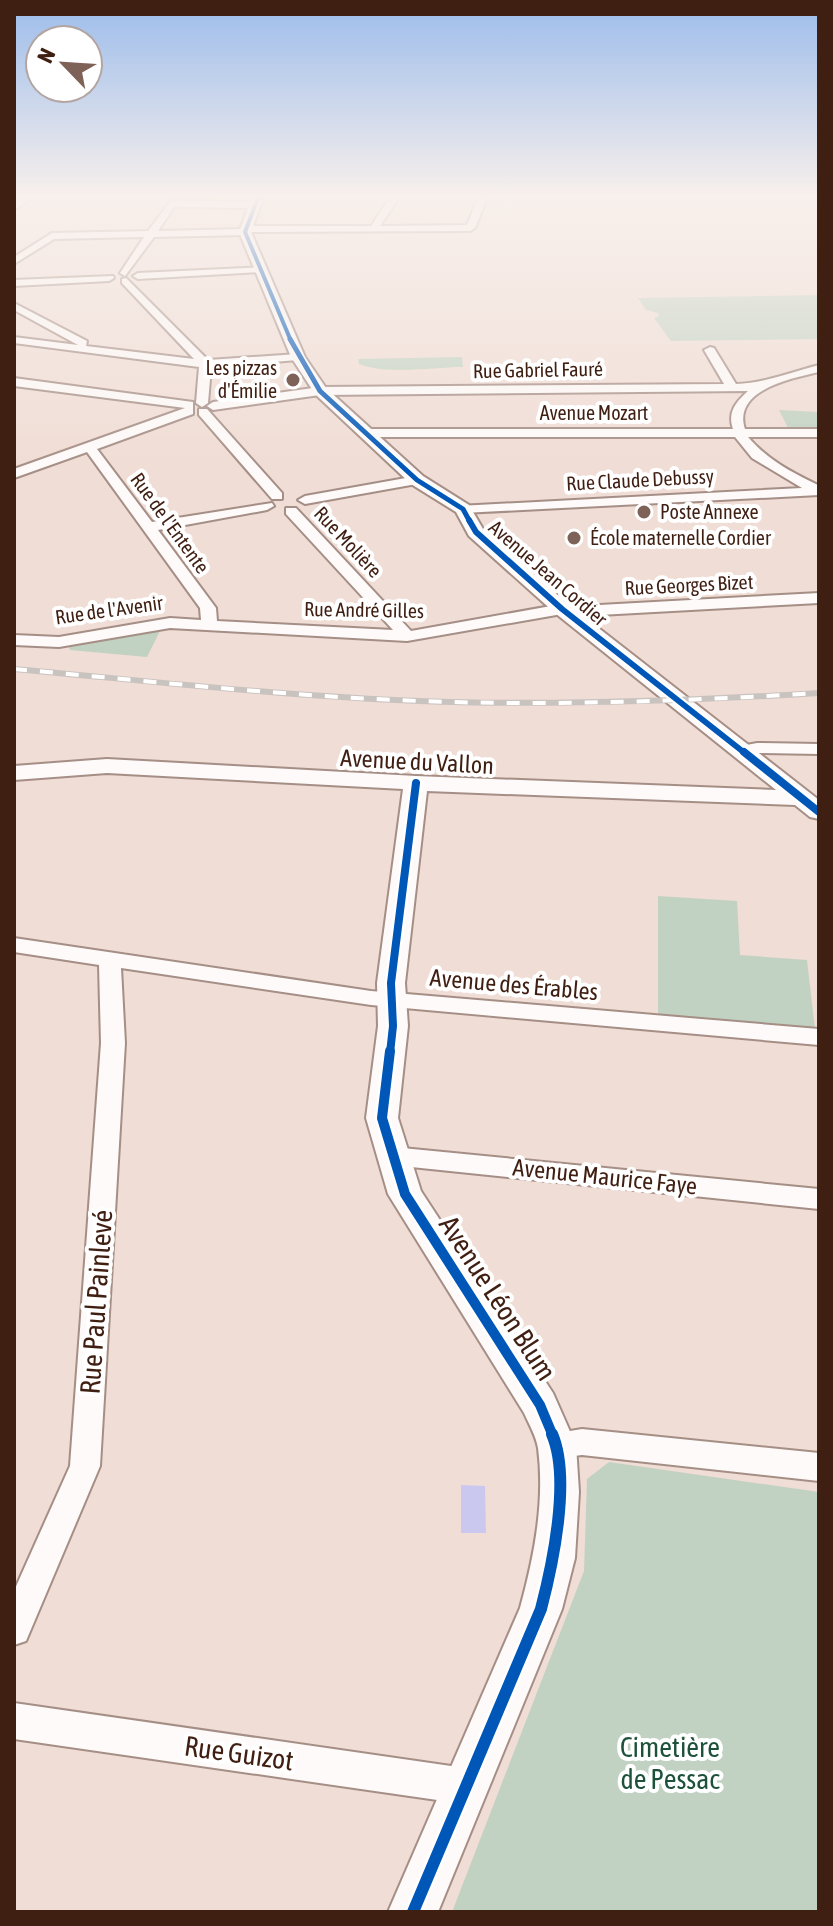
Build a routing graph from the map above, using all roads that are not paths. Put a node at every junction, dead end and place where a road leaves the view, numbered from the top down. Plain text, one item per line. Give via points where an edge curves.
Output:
1 (135, 288) edge
2 (270, 288) edge
3 (14, 306) edge
4 (14, 340) edge
5 (78, 348) junction
6 (710, 350) dead end
7 (298, 357) junction
8 (205, 364) junction
9 (819, 368) edge
10 (14, 382) edge
11 (732, 387) junction
12 (756, 387) junction
13 (320, 391) junction
14 (199, 408) junction
15 (368, 433) junction
16 (737, 433) junction
17 (819, 433) edge
18 (90, 448) junction
19 (14, 474) edge
20 (417, 480) junction
21 (819, 490) edge
22 (305, 500) junction
23 (272, 501) junction
24 (463, 509) junction
25 (291, 511) junction
26 (148, 527) junction
27 (819, 598) edge
28 (562, 609) junction
29 (209, 625) junction
30 (407, 636) junction
31 (14, 640) edge
32 (819, 749) edge
33 (742, 751) junction
34 (14, 773) edge
35 (416, 783) junction
36 (813, 803) edge
37 (14, 945) edge
38 (110, 961) junction
39 (392, 1000) junction
40 (819, 1037) edge
41 (392, 1156) junction
42 (819, 1199) edge
43 (557, 1445) junction
44 (819, 1467) edge
45 (14, 1629) edge
46 (14, 1721) edge
47 (465, 1786) junction
48 (413, 1912) edge

1 - 8 street
2 - 7 street, Avenue Jean Cordier
3 - 5 street via 83,343
4 - 5 street
5 - 8 street
6 - 11 street
7 - 8 street
7 - 13 street, Avenue Jean Cordier
8 - 14 street
9 - 12 street
10 - 14 street
11 - 12 street, Rue Gabriel Fauré
11 - 13 street, Rue Gabriel Fauré
12 - 16 street via 736,413
13 - 14 street, Rue Gabriel Fauré
13 - 15 street, Avenue Jean Cordier
14 - 18 street
14 - 23 street
15 - 16 street, Avenue Mozart
15 - 20 street, Avenue Jean Cordier
16 - 17 street, Avenue Mozart
16 - 21 street via 772,467
18 - 19 street
18 - 26 street, Rue de l'Entente
20 - 22 street
20 - 24 street, Avenue Jean Cordier
21 - 24 street, Rue Claude Debussy
22 - 23 street via 291,495
22 - 25 street via 306,505
23 - 25 street via 279,511
23 - 26 street
24 - 28 street, Avenue Jean Cordier via 476,532
25 - 30 street, Rue Molière
26 - 29 street, Rue de l'Entente via 208,608
27 - 28 street, Rue Georges Bizet
28 - 30 street, Rue André Gilles
28 - 33 street, Avenue Jean Cordier
29 - 30 street, Rue André Gilles
29 - 31 street, Rue de l'Avenir via 170,623 59,642
32 - 33 street
33 - 36 street, Avenue Jean Cordier
34 - 35 street, Avenue du Vallon via 107,766
35 - 36 street, Avenue du Vallon
35 - 39 street, Avenue Léon Blum
37 - 38 street, Avenue des Érables
38 - 39 street, Avenue des Érables
38 - 45 street, Rue Paul Painlevé via 113,1043 85,1466
39 - 40 street, Avenue des Érables
39 - 41 street, Avenue Léon Blum via 382,1118
41 - 42 street, Avenue Maurice Faye
41 - 43 street, Avenue Léon Blum via 405,1194 540,1405
43 - 44 street via 582,1442
43 - 47 street, Avenue Léon Blum via 554,1558 541,1609
46 - 47 street, Rue Guizot
47 - 48 street, Avenue Léon Blum

